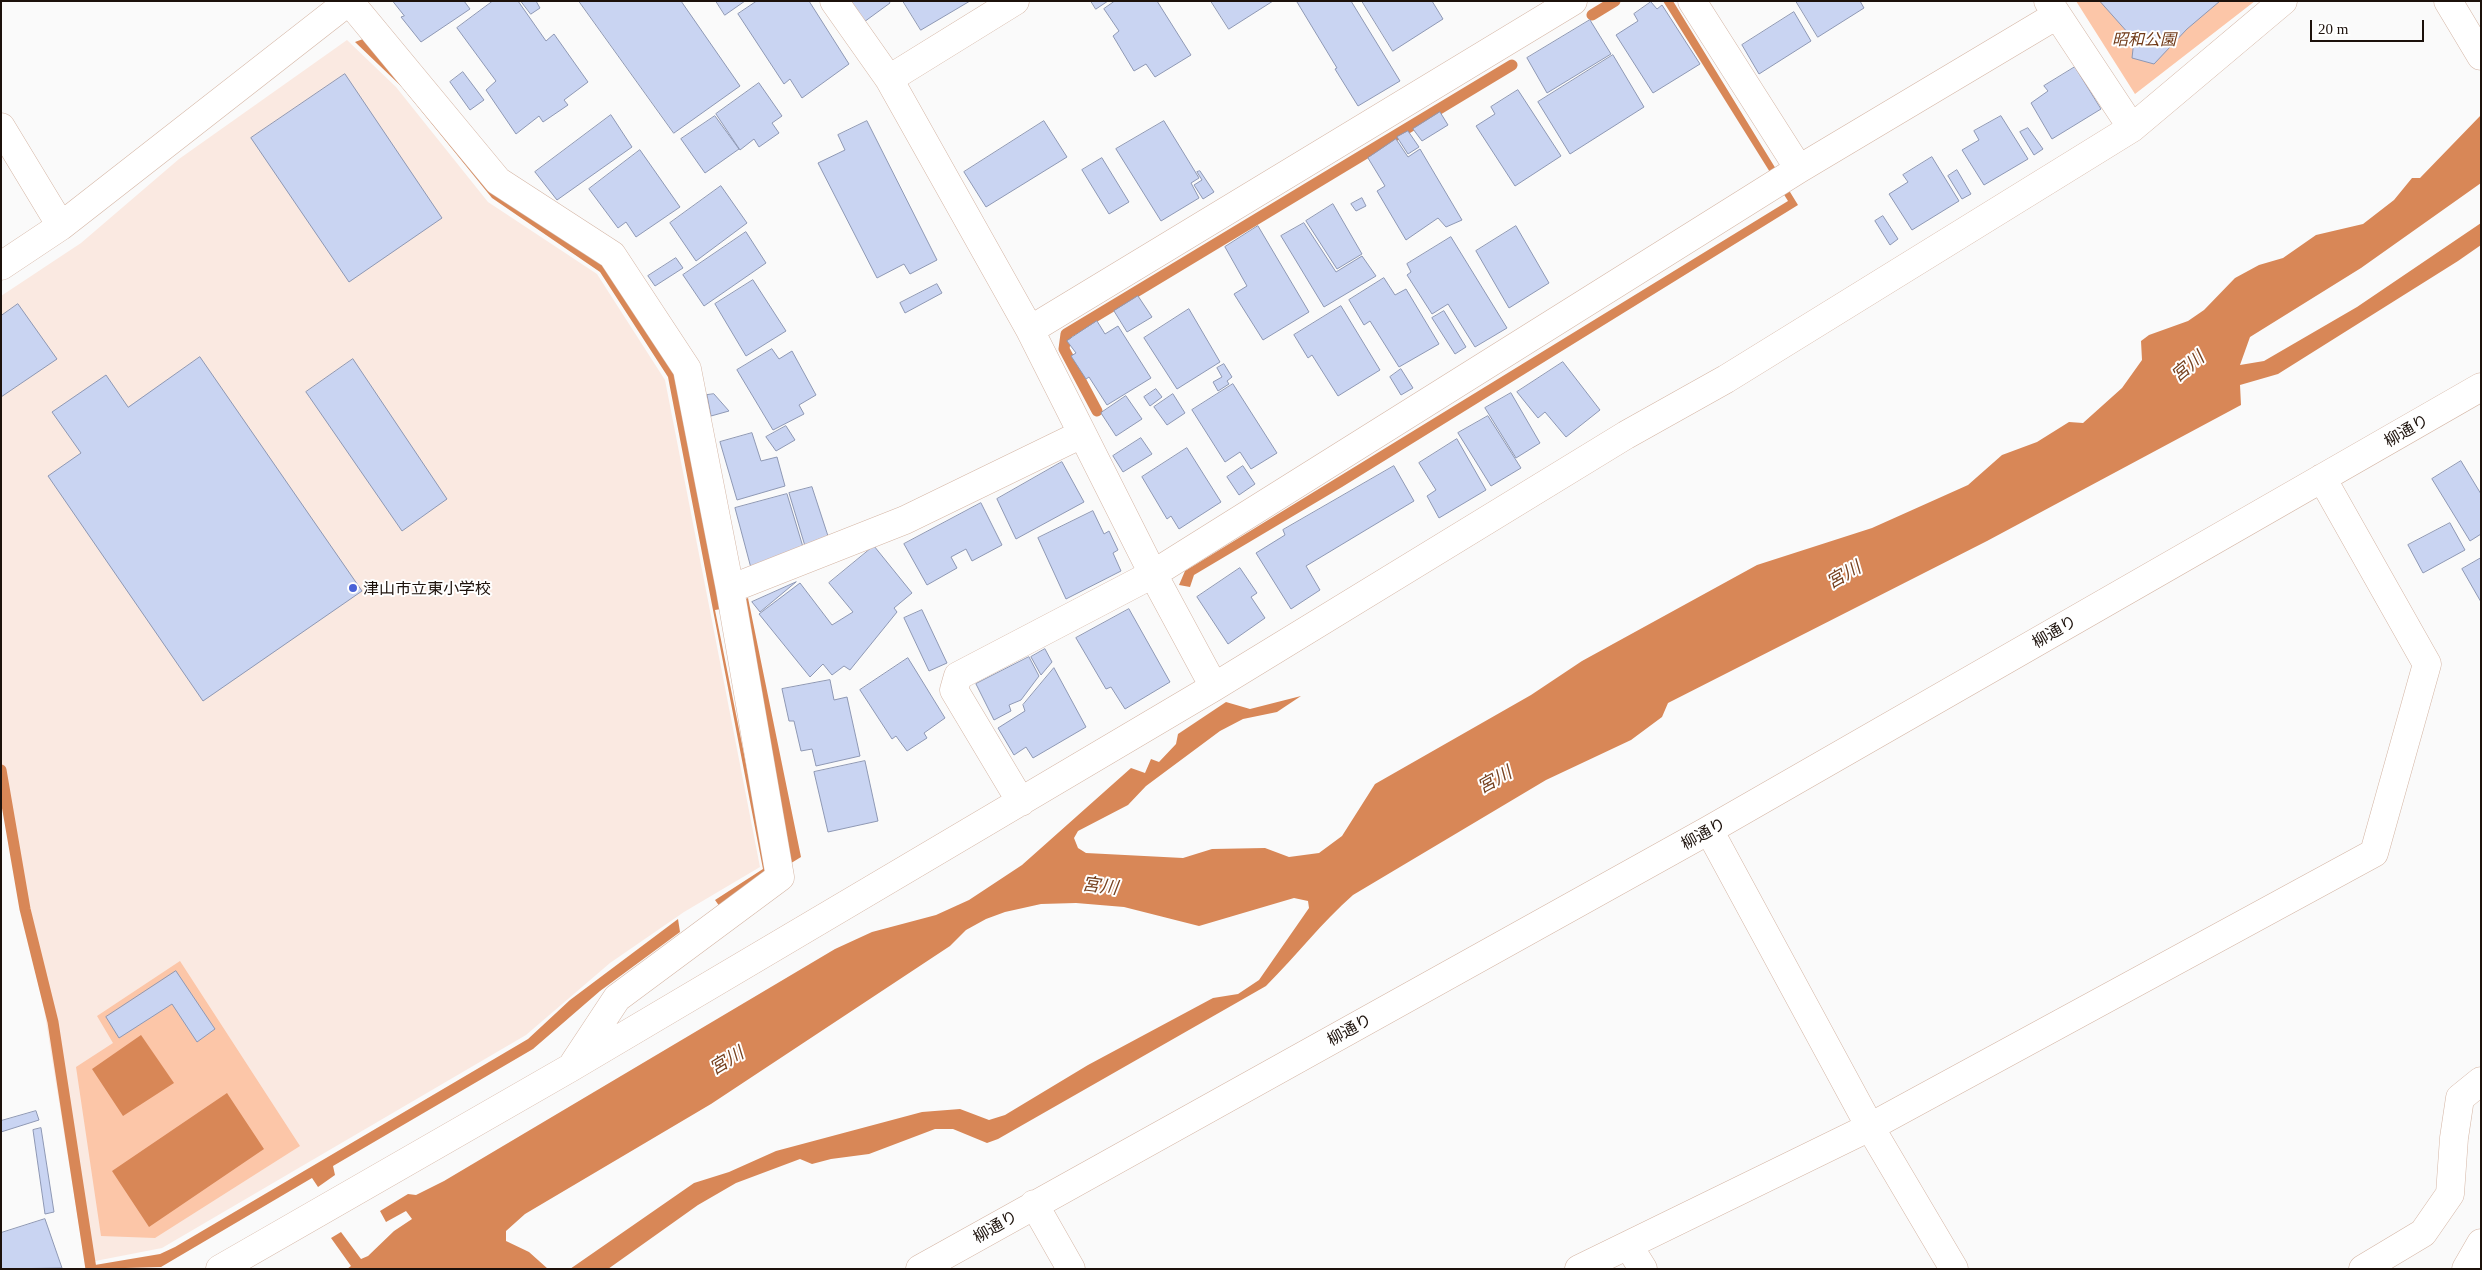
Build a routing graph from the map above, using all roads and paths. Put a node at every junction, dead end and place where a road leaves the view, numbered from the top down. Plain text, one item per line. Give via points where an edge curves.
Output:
1 (349, 1) edge
2 (834, 1) edge
3 (1015, 1) edge
4 (1573, 1) edge
5 (1692, 1) edge
6 (2283, 1) edge
7 (2448, 1) edge
8 (2052, 8) edge
9 (2481, 56) edge
10 (889, 79) junction
11 (1, 128) edge
12 (2132, 128) junction
13 (1799, 169) junction
14 (61, 226) junction
15 (1, 266) edge
16 (1030, 330) junction
17 (2481, 388) edge
18 (1082, 434) junction
19 (2322, 478) junction
20 (1153, 574) junction
21 (730, 589) junction
22 (1214, 687) junction
23 (1020, 802) junction
24 (1709, 830) junction
25 (570, 1068) junction
26 (2481, 1081) edge
27 (1870, 1127) junction
28 (1034, 1204) junction
29 (2481, 1243) edge
30 (1628, 1245) junction
31 (2370, 1267) edge
32 (220, 1269) edge
33 (920, 1269) edge
34 (1071, 1269) edge
35 (1579, 1269) edge
36 (1642, 1269) edge
37 (1954, 1269) edge
38 (2466, 1269) edge

1 - 14 street
1 - 21 street via 498,181 612,256 687,368
2 - 10 street
3 - 10 street
4 - 16 street
5 - 13 street
6 - 12 street
7 - 9 street
8 - 12 street
8 - 13 street
10 - 16 street
11 - 14 street
12 - 22 street via 1726,379 1626,436
13 - 20 street
14 - 15 street
16 - 18 street
17 - 19 street, 柳通り
18 - 20 street
18 - 21 street via 904,520
19 - 24 street, 柳通り
19 - 27 street via 2427,664 2374,853
20 - 22 street
20 - 23 street via 958,676 954,690
21 - 25 street via 780,877 617,998
22 - 23 street
23 - 25 street
24 - 27 street
24 - 28 street, 柳通り
25 - 32 street
26 - 31 street via 2460,1098 2450,1194 2424,1233
27 - 30 street
27 - 37 street
28 - 33 street, 柳通り
28 - 34 street
29 - 38 street
30 - 35 street
30 - 36 street

